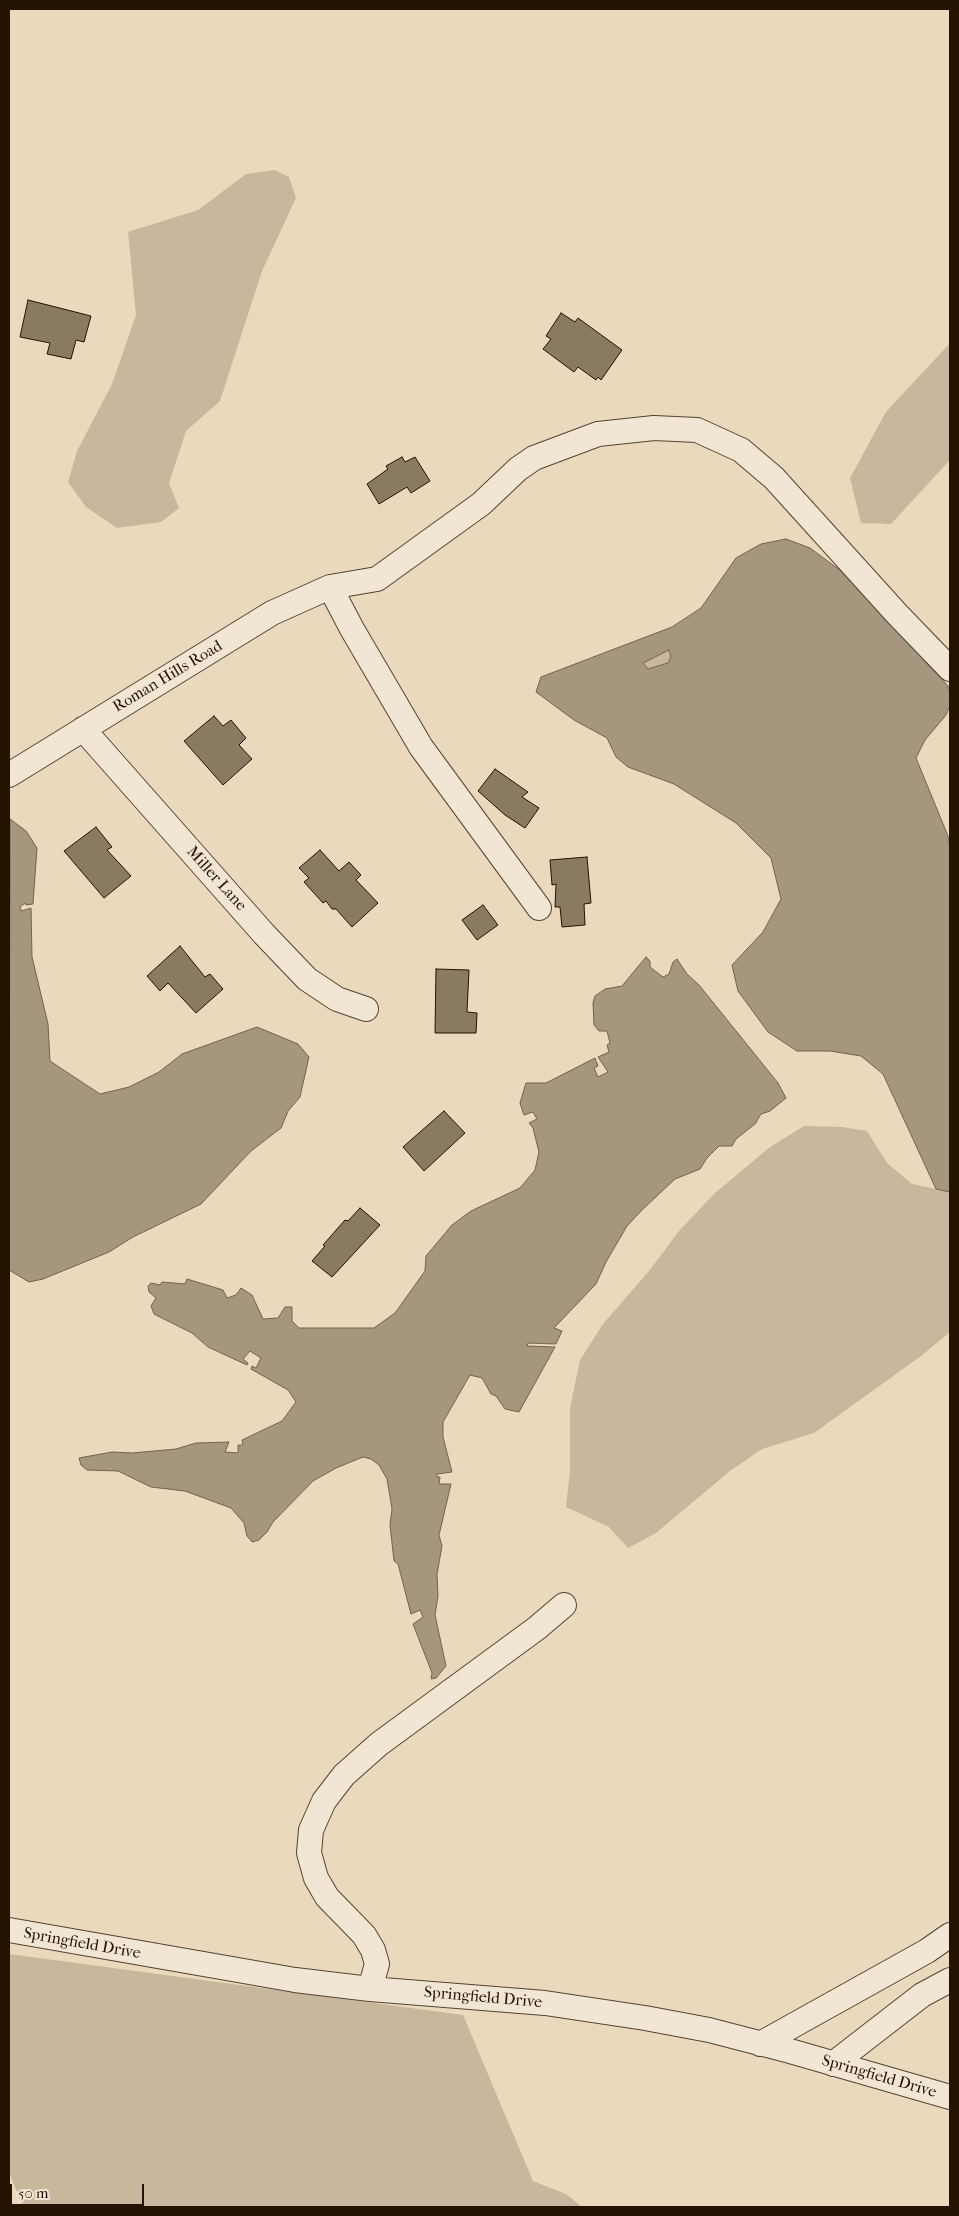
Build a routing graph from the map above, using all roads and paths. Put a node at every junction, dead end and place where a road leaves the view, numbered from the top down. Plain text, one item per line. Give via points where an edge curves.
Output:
1 (330, 586) junction
2 (950, 668) edge
3 (83, 729) junction
4 (9, 775) edge
5 (538, 908) dead end
6 (366, 1009) dead end
7 (564, 1605) dead end
8 (9, 1930) edge
9 (950, 1935) edge
10 (950, 1980) edge
11 (370, 1988) junction
12 (760, 2044) junction
13 (833, 2064) junction
14 (950, 2097) edge

1 - 2 street, Roman Hills Road via 377,579 481,504 534,458 598,434 654,428 697,430 740,450 774,478
1 - 3 street, Roman Hills Road via 272,613
1 - 5 street via 420,746
3 - 4 street, Roman Hills Road
3 - 6 street, Miller Lane via 307,979 337,999
7 - 11 street via 379,1744 344,1775 324,1801 311,1830 309,1854 316,1878 327,1898 364,1935 373,1950 377,1964
8 - 11 street, Springfield Drive via 208,1966
9 - 12 street
10 - 13 street via 922,1995
11 - 12 street, Springfield Drive via 544,2003 645,2018
12 - 13 street, Springfield Drive
13 - 14 street, Springfield Drive

